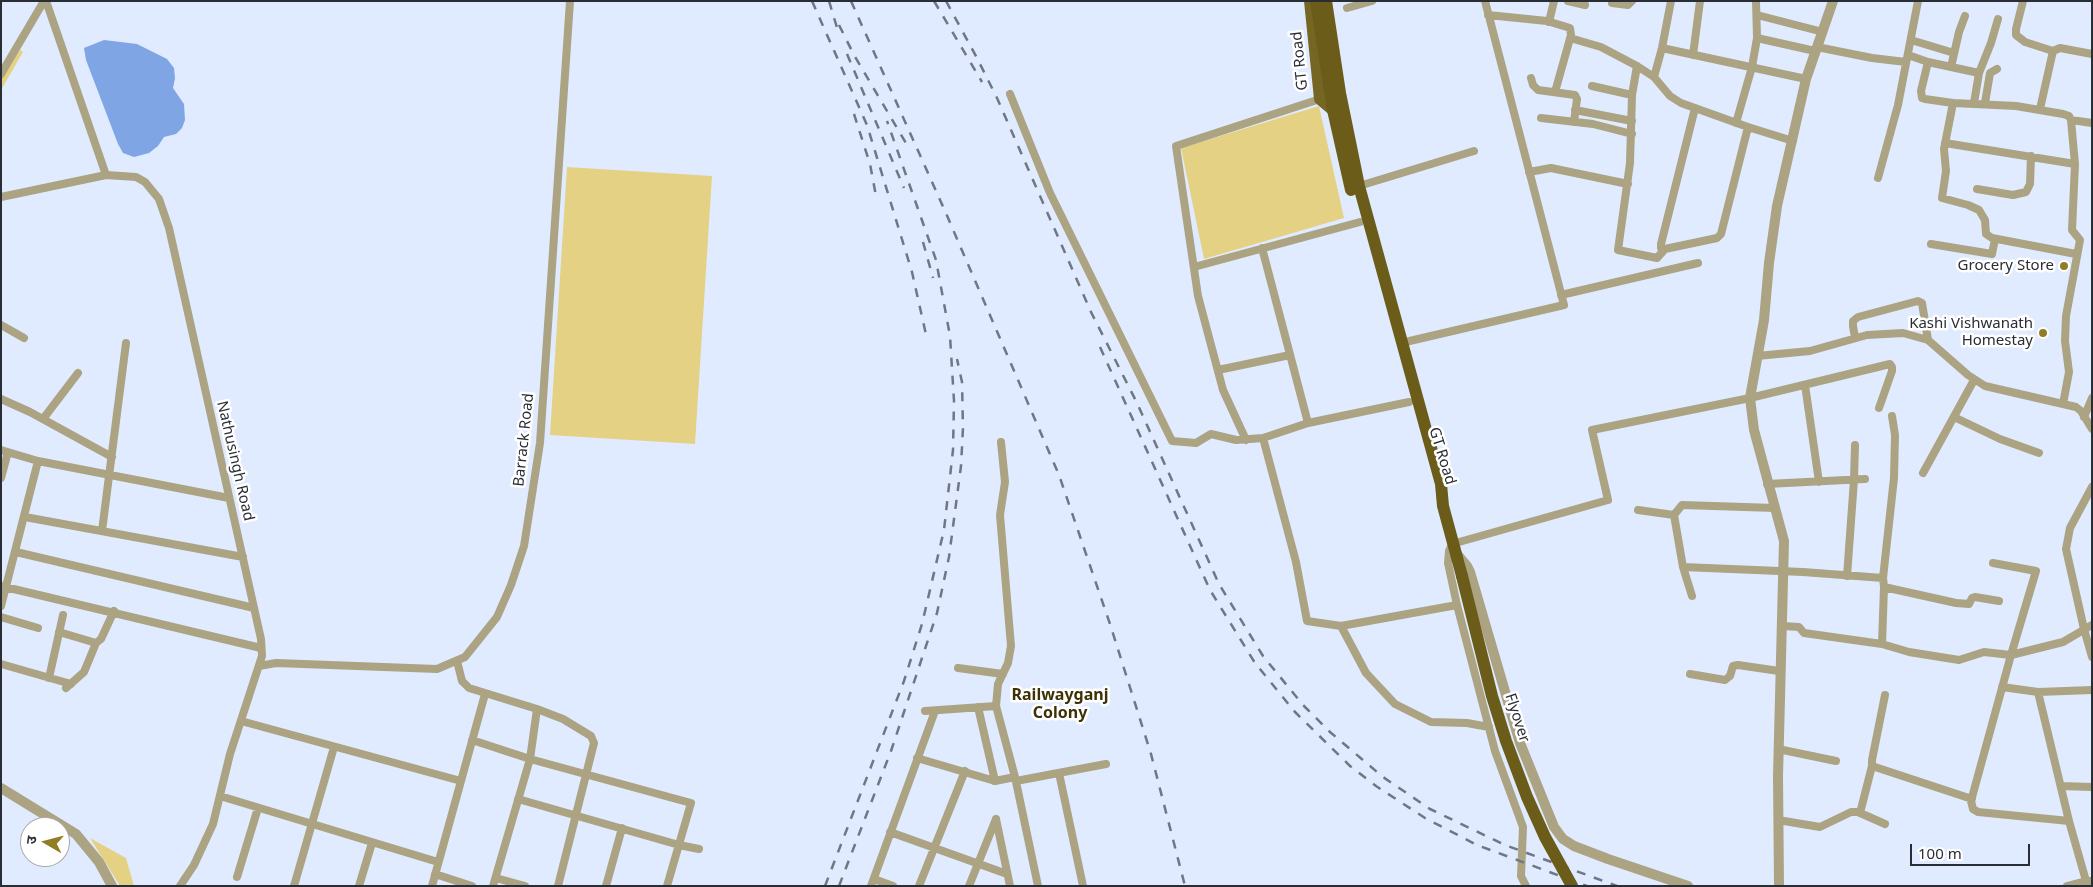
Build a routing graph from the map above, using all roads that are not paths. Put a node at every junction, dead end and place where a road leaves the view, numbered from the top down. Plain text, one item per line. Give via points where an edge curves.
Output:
1 (45, 1) edge
2 (570, 1) edge
3 (1310, 1) edge
4 (1316, 1) edge
5 (1326, 1) edge
6 (1330, 1) edge
7 (1372, 1) edge
8 (1485, 1) edge
9 (1554, 1) edge
10 (1568, 1) edge
11 (1632, 1) edge
12 (1671, 1) edge
13 (1700, 1) edge
14 (1756, 1) edge
15 (1833, 1) edge
16 (1918, 1) edge
17 (2023, 1) edge
18 (1612, 3) dead end
19 (1585, 5) dead end
20 (1347, 8) dead end
21 (1488, 15) junction
22 (1757, 15) junction
23 (1965, 16) dead end
24 (1998, 18) dead end
25 (1549, 22) junction
26 (1823, 32) junction
27 (1570, 38) junction
28 (1757, 38) junction
29 (1910, 40) junction
30 (1662, 48) junction
31 (1816, 49) junction
32 (2053, 51) junction
33 (1954, 53) junction
34 (2092, 54) edge
35 (1693, 55) junction
36 (1907, 58) junction
37 (1928, 62) junction
38 (1637, 66) junction
39 (1752, 67) junction
40 (1951, 67) junction
41 (1997, 69) dead end
42 (1979, 73) junction
43 (1, 74) edge
44 (1531, 78) dead end
45 (1654, 78) junction
46 (1806, 79) junction
47 (1592, 86) dead end
48 (1555, 92) junction
49 (1010, 94) dead end
50 (1330, 95) junction
51 (1632, 95) junction
52 (1954, 103) junction
53 (1974, 103) junction
54 (1986, 103) junction
55 (1695, 108) junction
56 (1338, 109) junction
57 (2040, 109) junction
58 (1575, 110) junction
59 (1541, 118) dead end
60 (2070, 120) junction
61 (1632, 121) junction
62 (1574, 122) junction
63 (1736, 123) junction
64 (2092, 123) edge
65 (1748, 127) junction
66 (1632, 134) junction
67 (1793, 141) junction
68 (1945, 142) junction
69 (1474, 151) dead end
70 (2031, 156) junction
71 (2075, 164) junction
72 (1529, 172) junction
73 (106, 174) junction
74 (1878, 178) dead end
75 (1628, 184) junction
76 (1355, 188) junction
77 (1978, 190) dead end
78 (1, 196) edge
79 (1360, 222) junction
80 (1995, 239) junction
81 (1931, 244) dead end
82 (1262, 248) junction
83 (1665, 249) junction
84 (2076, 254) junction
85 (1698, 263) dead end
86 (1194, 267) junction
87 (1561, 295) junction
88 (1, 325) edge
89 (24, 338) dead end
90 (1856, 338) junction
91 (1928, 340) junction
92 (126, 343) dead end
93 (1401, 343) junction
94 (1290, 355) junction
95 (1757, 356) junction
96 (1218, 370) junction
97 (78, 373) dead end
98 (1974, 380) junction
99 (1805, 385) junction
100 (1750, 398) junction
101 (2092, 398) edge
102 (1, 399) edge
103 (1409, 402) junction
104 (2064, 404) junction
105 (1879, 408) dead end
106 (1892, 416) dead end
107 (2084, 416) junction
108 (1954, 417) junction
109 (43, 419) junction
110 (1308, 423) junction
111 (2092, 429) edge
112 (1262, 438) junction
113 (1246, 440) junction
114 (1001, 442) dead end
115 (1855, 445) dead end
116 (5, 451) edge
117 (2039, 453) dead end
118 (112, 457) junction
119 (38, 461) junction
120 (1923, 473) dead end
121 (109, 475) junction
122 (1, 478) edge
123 (1865, 479) dead end
124 (1854, 480) junction
125 (1819, 482) junction
126 (1767, 484) junction
127 (2092, 487) edge
128 (230, 498) junction
129 (1443, 506) junction
130 (1775, 508) junction
131 (1638, 510) dead end
132 (1674, 515) junction
133 (25, 517) junction
134 (102, 531) junction
135 (1453, 548) junction
136 (16, 552) junction
137 (243, 557) junction
138 (1993, 563) dead end
139 (1683, 567) junction
140 (1782, 571) junction
141 (1847, 576) junction
142 (1884, 582) junction
143 (3, 586) edge
144 (1692, 596) dead end
145 (1999, 601) dead end
146 (1457, 605) junction
147 (1, 606) edge
148 (254, 608) junction
149 (114, 612) junction
150 (63, 615) dead end
151 (1, 617) edge
152 (1341, 626) junction
153 (1783, 626) junction
154 (2092, 626) edge
155 (38, 628) dead end
156 (2084, 629) junction
157 (59, 632) junction
158 (96, 643) junction
159 (1882, 644) junction
160 (261, 648) junction
161 (2011, 655) junction
162 (2092, 657) edge
163 (457, 661) junction
164 (1, 664) edge
165 (259, 666) junction
166 (958, 668) dead end
167 (1779, 671) junction
168 (1003, 674) junction
169 (1690, 674) dead end
170 (49, 678) junction
171 (2002, 687) junction
172 (2092, 690) edge
173 (2038, 692) junction
174 (485, 694) junction
175 (1885, 695) dead end
176 (996, 706) junction
177 (978, 707) junction
178 (537, 709) junction
179 (935, 711) junction
180 (925, 712) dead end
181 (240, 721) junction
182 (1489, 727) junction
183 (472, 740) junction
184 (334, 746) junction
185 (1778, 749) junction
186 (917, 758) junction
187 (530, 759) junction
188 (1836, 762) dead end
189 (1106, 764) dead end
190 (1872, 766) junction
191 (965, 772) junction
192 (1059, 773) junction
193 (585, 774) junction
194 (1016, 779) junction
195 (461, 781) junction
196 (994, 781) junction
197 (2061, 786) junction
198 (2092, 787) edge
199 (1, 788) edge
200 (220, 796) junction
201 (518, 799) junction
202 (1541, 799) junction
203 (1972, 799) junction
204 (1516, 807) junction
205 (258, 808) junction
206 (1860, 813) junction
207 (577, 816) junction
208 (1778, 820) junction
209 (2069, 820) junction
210 (1885, 824) dead end
211 (312, 825) junction
212 (622, 828) junction
213 (890, 832) junction
214 (372, 843) junction
215 (679, 845) junction
216 (699, 849) dead end
217 (934, 849) junction
218 (438, 862) junction
219 (976, 864) junction
220 (435, 874) junction
221 (1007, 874) junction
222 (237, 877) dead end
223 (2089, 881) edge
224 (494, 882) edge
225 (872, 883) edge
226 (112, 886) edge
227 (180, 886) edge
228 (294, 886) edge
229 (359, 886) edge
230 (432, 886) edge
231 (472, 886) edge
232 (526, 886) edge
233 (558, 886) edge
234 (606, 886) edge
235 (667, 886) edge
236 (893, 886) edge
237 (919, 886) edge
238 (969, 886) edge
239 (1010, 886) edge
240 (1038, 886) edge
241 (1083, 886) edge
242 (1526, 886) edge
243 (1572, 886) edge
244 (1688, 886) edge
245 (1778, 886) edge
246 (2067, 886) edge

1 - 43 street
1 - 73 street
2 - 163 street, Barrack Road via 540,443 524,546 497,617 466,657
3 - 50 main road, GT Road
4 - 50 highway
5 - 50 highway
6 - 56 main road, GT Road via 1345,91
7 - 20 street
8 - 21 street
9 - 25 street
10 - 19 street
11 - 18 street via 1628,5
12 - 30 street
13 - 35 street
14 - 22 street
15 - 26 street
16 - 29 street
17 - 32 street via 2016,35 2025,42
21 - 25 street
21 - 72 street
22 - 26 street
22 - 28 street
23 - 33 street
24 - 42 street
25 - 27 street via 1570,28
26 - 31 street
27 - 38 street via 1601,47
27 - 48 street
28 - 31 street
28 - 39 street
29 - 33 street
29 - 36 street
30 - 35 street
30 - 45 street
31 - 36 street via 1872,58
31 - 46 street
32 - 34 street via 2060,48
32 - 57 street
33 - 40 street
35 - 39 street
36 - 37 street
36 - 74 street
37 - 40 street
37 - 52 street via 1922,98
38 - 45 street
38 - 51 street
39 - 46 street
39 - 63 street
40 - 42 street
41 - 54 street via 1990,73
42 - 53 street
44 - 48 street via 1538,90
45 - 55 street via 1670,96
46 - 67 street
47 - 51 street
48 - 58 street via 1575,95
49 - 113 street via 1050,193 1172,441 1196,443 1211,434
50 - 56 highway
50 - 56 main road, GT Road
50 - 86 street via 1176,146
51 - 61 street
52 - 53 street
52 - 68 street
53 - 54 street
54 - 57 street
55 - 63 street
55 - 83 street via 1661,244
56 - 76 highway, GT Road
57 - 60 street via 2063,114
58 - 61 street
58 - 62 street
59 - 62 street
60 - 64 street
60 - 71 street
61 - 66 street
62 - 66 street
63 - 65 street
65 - 67 street
65 - 83 street via 1721,234 1717,238
66 - 75 street
67 - 95 street via 1777,206
68 - 70 street
68 - 80 street via 1946,171 1942,198 1979,210 1985,220 1986,234
69 - 76 street
70 - 71 street
70 - 77 street via 2030,184 2026,192 2013,195
71 - 84 street via 2072,230 2080,240
72 - 75 street via 1551,168
72 - 87 street
73 - 78 street, Nathusingh Road
73 - 128 street, Nathusingh Road via 136,176 159,199 169,228
75 - 83 street via 1618,250 1657,258
76 - 79 highway, GT Road
76 - 93 highway, GT Road
79 - 82 street
79 - 103 highway, GT Road
80 - 81 street via 1992,254
80 - 84 street
82 - 86 street
82 - 94 street
84 - 104 street via 2066,316 2065,341 2070,372
85 - 87 street
86 - 96 street via 1198,296
87 - 93 street via 1564,305
88 - 89 street
90 - 91 street via 1903,333
90 - 91 street via 1852,326 1858,316 1918,301 1922,303
90 - 95 street via 1810,351
91 - 98 street
92 - 118 street
93 - 129 highway, GT Road via 1441,484
94 - 96 street
94 - 110 street
95 - 100 street
96 - 113 street via 1223,390
97 - 109 street
98 - 104 street via 1996,390
98 - 108 street
99 - 100 street
99 - 105 street via 1890,364 1892,371
99 - 125 street
100 - 126 street
100 - 135 street via 1592,430 1608,500
101 - 107 street
102 - 109 street
103 - 110 street
103 - 129 highway, GT Road via 1434,489
104 - 107 street via 2076,407
106 - 142 street via 1894,478
107 - 111 street
108 - 117 street
108 - 120 street
109 - 118 street
110 - 112 street
112 - 113 street
112 - 152 street via 1296,562 1307,621
114 - 168 street via 1005,482 1000,516 1011,646 1010,659
115 - 124 street
116 - 119 street
116 - 122 street
118 - 121 street
119 - 121 street
119 - 133 street
121 - 128 street
121 - 134 street
123 - 124 street
124 - 125 street
124 - 141 street
125 - 126 street
126 - 130 street
127 - 156 street via 2067,539 2067,554
128 - 137 street, Nathusingh Road
129 - 135 highway, Flyover
130 - 132 street via 1682,504
130 - 140 street via 1784,541
131 - 132 street
132 - 139 street
133 - 134 street
133 - 136 street
134 - 137 street
135 - 146 street via 1449,551 1448,563
135 - 202 street via 1470,572
135 - 243 highway, Flyover, bridge via 1506,741 1527,797
136 - 143 street
136 - 148 street
137 - 148 street, Nathusingh Road
138 - 161 street via 2036,571
139 - 140 street
139 - 144 street
140 - 141 street
140 - 153 street
141 - 142 street
142 - 145 street via 1965,604 1970,604 1973,597
142 - 159 street
143 - 147 street
143 - 149 street
146 - 152 street
146 - 182 street
148 - 160 street, Nathusingh Road
149 - 158 street
149 - 160 street
150 - 157 street
151 - 155 street
152 - 182 street via 1366,673 1395,704 1431,722
153 - 159 street via 1799,627 1804,633
153 - 167 street
154 - 156 street
156 - 161 street via 2063,642
156 - 162 street
157 - 158 street
157 - 170 street
158 - 170 street via 84,672 68,686
159 - 161 street via 1959,660 1984,652
160 - 165 street, Nathusingh Road
161 - 171 street
163 - 165 street, Barrack Road via 437,669 276,663
163 - 174 street via 462,681
164 - 170 street
165 - 181 street, Nathusingh Road
166 - 168 street
167 - 169 street via 1738,665 1733,666 1725,680
167 - 185 street
168 - 176 street via 998,684
171 - 173 street
171 - 203 street
172 - 173 street
173 - 197 street
174 - 178 street
174 - 183 street
175 - 190 street
176 - 177 street
176 - 194 street
177 - 179 street
177 - 196 street
178 - 187 street
178 - 193 street via 563,719 591,736 594,743
179 - 180 street
179 - 186 street
181 - 184 street
181 - 200 street, Nathusingh Road
182 - 204 street
183 - 187 street
183 - 195 street
184 - 195 street
184 - 211 street
185 - 188 street
185 - 208 street
186 - 191 street
186 - 213 street
187 - 193 street
187 - 201 street
189 - 192 street
190 - 203 street
190 - 206 street
191 - 196 street
191 - 217 street
192 - 194 street
192 - 241 street
193 - 207 street
193 - 215 street via 691,803
194 - 196 street
194 - 240 street
195 - 218 street
197 - 198 street
197 - 209 street
199 - 226 street via 76,834 99,862
200 - 205 street
200 - 227 street, Nathusingh Road via 213,824
201 - 207 street
201 - 224 street
202 - 204 street
202 - 244 street via 1554,827 1563,839 1574,846
203 - 209 street via 1972,807 1978,812
204 - 242 street via 1523,826 1521,876
205 - 211 street
205 - 222 street
206 - 208 street via 1851,812 1820,827
206 - 210 street
207 - 212 street
207 - 233 street
208 - 245 street
209 - 223 street
211 - 214 street
211 - 228 street
212 - 215 street
212 - 234 street
213 - 217 street
213 - 225 street
214 - 218 street
214 - 229 street
215 - 216 street
215 - 235 street
217 - 219 street
217 - 237 street
218 - 220 street
219 - 221 street
219 - 221 street via 996,820
219 - 238 street
220 - 230 street
220 - 231 street
221 - 239 street
223 - 246 street
224 - 232 street
225 - 236 street

